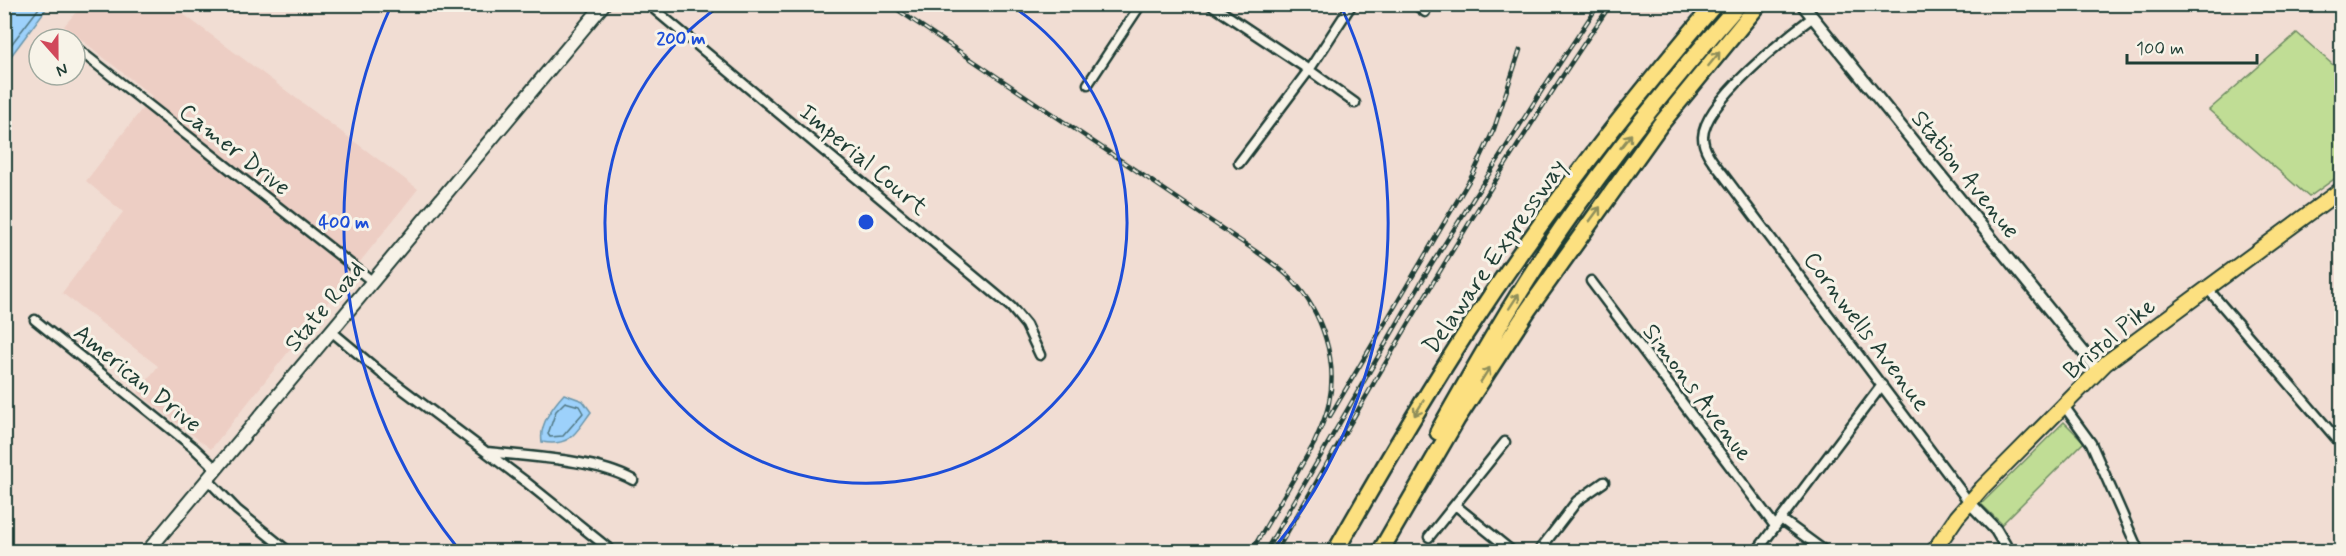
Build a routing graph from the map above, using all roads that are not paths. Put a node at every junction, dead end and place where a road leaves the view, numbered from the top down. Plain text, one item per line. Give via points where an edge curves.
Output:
1 (604, 4) edge
2 (648, 4) edge
3 (1141, 4) edge
4 (1210, 4) edge
5 (1352, 4) edge
6 (1415, 4) edge
7 (1715, 4) edge
8 (1739, 4) edge
9 (1759, 4) edge
10 (1802, 4) edge
11 (1425, 12) dead end
12 (1813, 18) junction
13 (87, 56) edge
14 (1309, 70) junction
15 (1088, 84) dead end
16 (1355, 103) dead end
17 (1239, 163) dead end
18 (2342, 189) edge
19 (372, 280) junction
20 (1591, 281) dead end
21 (2207, 288) junction
22 (35, 320) dead end
23 (331, 331) junction
24 (1040, 355) dead end
25 (2098, 370) junction
26 (1882, 385) junction
27 (2064, 406) junction
28 (1505, 442) dead end
29 (2342, 445) edge
30 (485, 452) junction
31 (216, 468) junction
32 (207, 479) junction
33 (633, 480) dead end
34 (1604, 482) dead end
35 (1969, 502) junction
36 (1455, 505) junction
37 (1781, 519) junction
38 (1775, 526) junction
39 (1429, 537) dead end
40 (147, 552) edge
41 (289, 552) edge
42 (613, 552) edge
43 (1335, 552) edge
44 (1369, 552) edge
45 (1380, 552) edge
46 (1513, 552) edge
47 (1538, 552) edge
48 (1756, 552) edge
49 (1826, 552) edge
50 (1934, 552) edge
51 (2009, 552) edge
52 (2139, 552) edge

1 - 19 main road, State Road
2 - 24 street, Imperial Court via 1011,307 1026,325
3 - 15 street
4 - 14 street
5 - 14 street
6 - 11 street
7 -> 43 highway, Delaware Expressway via 1630,107 1516,259 1442,371
44 -> 8 highway via 1494,334 1561,229 1640,123
45 -> 9 highway via 1457,419 1528,310 1660,125
10 - 12 street, Station Avenue
12 - 25 street, Station Avenue
12 - 26 street, Cornwells Avenue via 1742,79 1710,114 1704,145
13 - 19 street, Camer Drive
14 - 16 street
14 - 17 street
18 - 21 main road, Bristol Pike
19 - 23 main road, State Road
20 - 38 street, Simons Avenue
21 - 25 main road, Bristol Pike
21 - 29 street
22 - 31 street, American Drive
23 - 30 street
23 - 31 main road, State Road
25 - 27 main road, Bristol Pike
26 - 35 street, Cornwells Avenue
26 - 37 street
27 - 35 main road, Bristol Pike
27 - 52 street via 2091,443
28 - 36 street
30 - 33 street via 590,465
30 - 42 street
31 - 32 main road, State Road
32 - 40 main road, State Road
32 - 41 street via 237,510
34 - 47 street via 1577,501
35 - 50 main road, Bristol Pike
35 - 51 street, Cornwells Avenue via 1996,530
36 - 39 street
36 - 46 street
37 - 38 street
37 - 49 street
38 - 48 street

